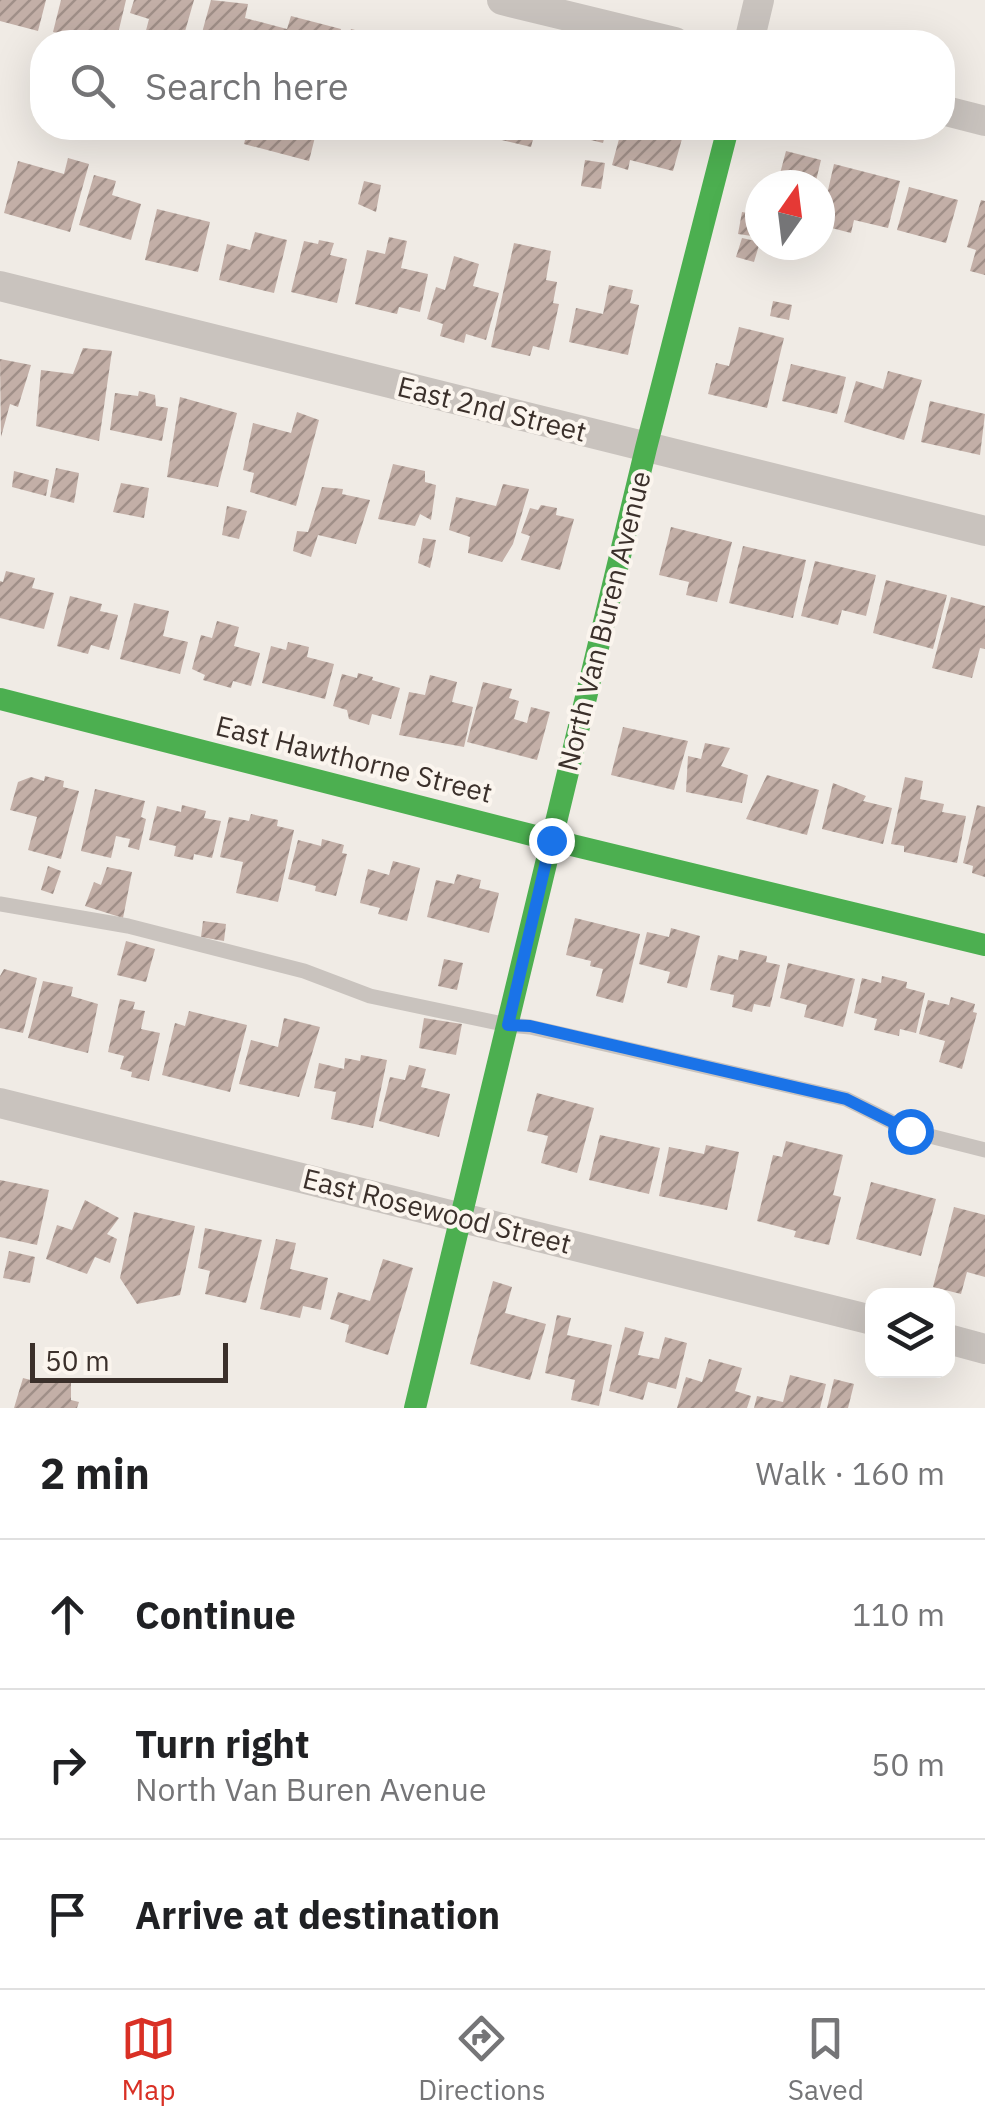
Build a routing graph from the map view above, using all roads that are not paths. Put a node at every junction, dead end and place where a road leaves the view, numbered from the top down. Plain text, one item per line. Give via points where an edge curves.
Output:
1 (502, 0) edge
2 (759, 0) edge
3 (626, 30) edge
4 (752, 30) edge
5 (955, 113) edge
6 (985, 121) edge
7 (725, 140) edge
8 (0, 286) edge
9 (646, 448) junction
10 (985, 531) edge
11 (0, 700) edge
12 (551, 840) junction
13 (0, 904) edge
14 (985, 945) edge
15 (508, 1025) junction
16 (0, 1103) edge
17 (985, 1150) edge
18 (463, 1216) junction
19 (865, 1318) edge
20 (955, 1342) edge
21 (985, 1349) edge
22 (415, 1408) edge

1 - 3 street
2 - 4 street
5 - 6 street
7 - 9 street, North Van Buren Avenue
8 - 9 street, East 2nd Street
9 - 10 street, East 2nd Street
9 - 12 street, North Van Buren Avenue
11 - 12 street, East Hawthorne Street
12 - 14 street, East Hawthorne Street
12 - 15 street, North Van Buren Avenue
13 - 15 lane via 128,926 304,971 370,996
15 - 17 lane via 846,1099 910,1131
15 - 18 street, North Van Buren Avenue
16 - 18 street, East Rosewood Street
18 - 19 street, East Rosewood Street
18 - 22 street, North Van Buren Avenue
20 - 21 street

